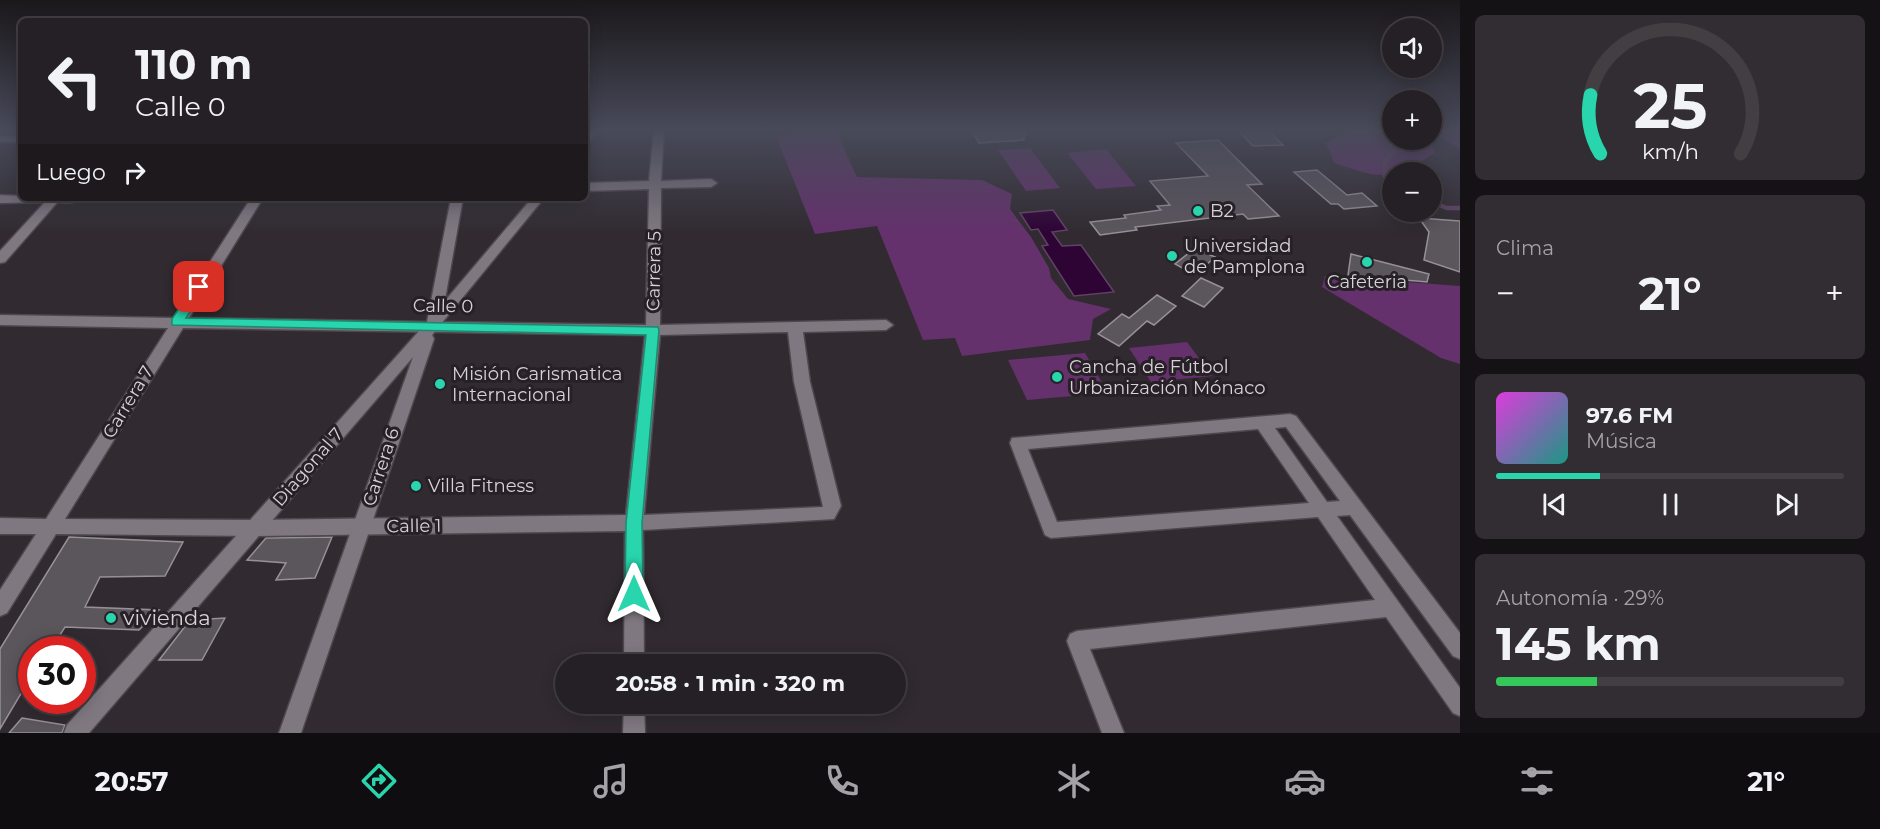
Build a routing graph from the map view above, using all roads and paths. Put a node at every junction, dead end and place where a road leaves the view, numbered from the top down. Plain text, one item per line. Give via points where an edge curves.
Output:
1 (657, 163) edge
2 (711, 183) dead end
3 (655, 185) junction
4 (588, 187) edge
5 (0, 199) edge
6 (18, 199) edge
7 (52, 201) edge
8 (255, 201) edge
9 (455, 201) edge
10 (535, 201) edge
11 (0, 259) edge
12 (0, 320) edge
13 (177, 322) junction
14 (432, 325) junction
15 (886, 325) dead end
16 (795, 328) junction
17 (653, 330) junction
18 (1262, 422) junction
19 (1354, 507) junction
20 (1323, 509) junction
21 (634, 523) junction
22 (0, 526) edge
23 (52, 526) junction
24 (361, 527) junction
25 (256, 528) junction
26 (0, 607) edge
27 (1391, 607) junction
28 (1460, 649) edge
29 (634, 654) edge
30 (1460, 706) edge
31 (634, 714) edge
32 (75, 733) edge
33 (290, 733) edge
34 (634, 733) edge
35 (1113, 733) edge

1 - 3 street, Carrera 5
2 - 3 street
3 - 4 street
3 - 17 street, Carrera 5
5 - 6 street
7 - 11 street
8 - 13 street, Carrera 7
9 - 14 street, Carrera 6
10 - 14 street, Diagonal 7
12 - 13 street, Calle 0
13 - 14 street, Calle 0
13 - 23 street, Carrera 7
14 - 17 street, Calle 0
14 - 24 street, Carrera 6
14 - 25 street, Diagonal 7
15 - 16 street, Calle 0
16 - 17 street, Calle 0
16 - 21 street, Calle 1 via 802,382 832,506 828,514
17 - 21 street, Carrera 5
18 - 19 street via 1290,420
18 - 20 street
18 - 20 street via 1018,443 1051,530
19 - 20 street
19 - 28 street
20 - 27 street
21 - 24 street, Calle 1
21 - 29 street, Carrera 5
22 - 23 street, Calle 1
23 - 25 street, Calle 1
23 - 26 street, Carrera 7
24 - 25 street, Calle 1
24 - 33 street, Carrera 6
25 - 32 street, Diagonal 7
27 - 30 street
27 - 35 street via 1077,641
31 - 34 street

